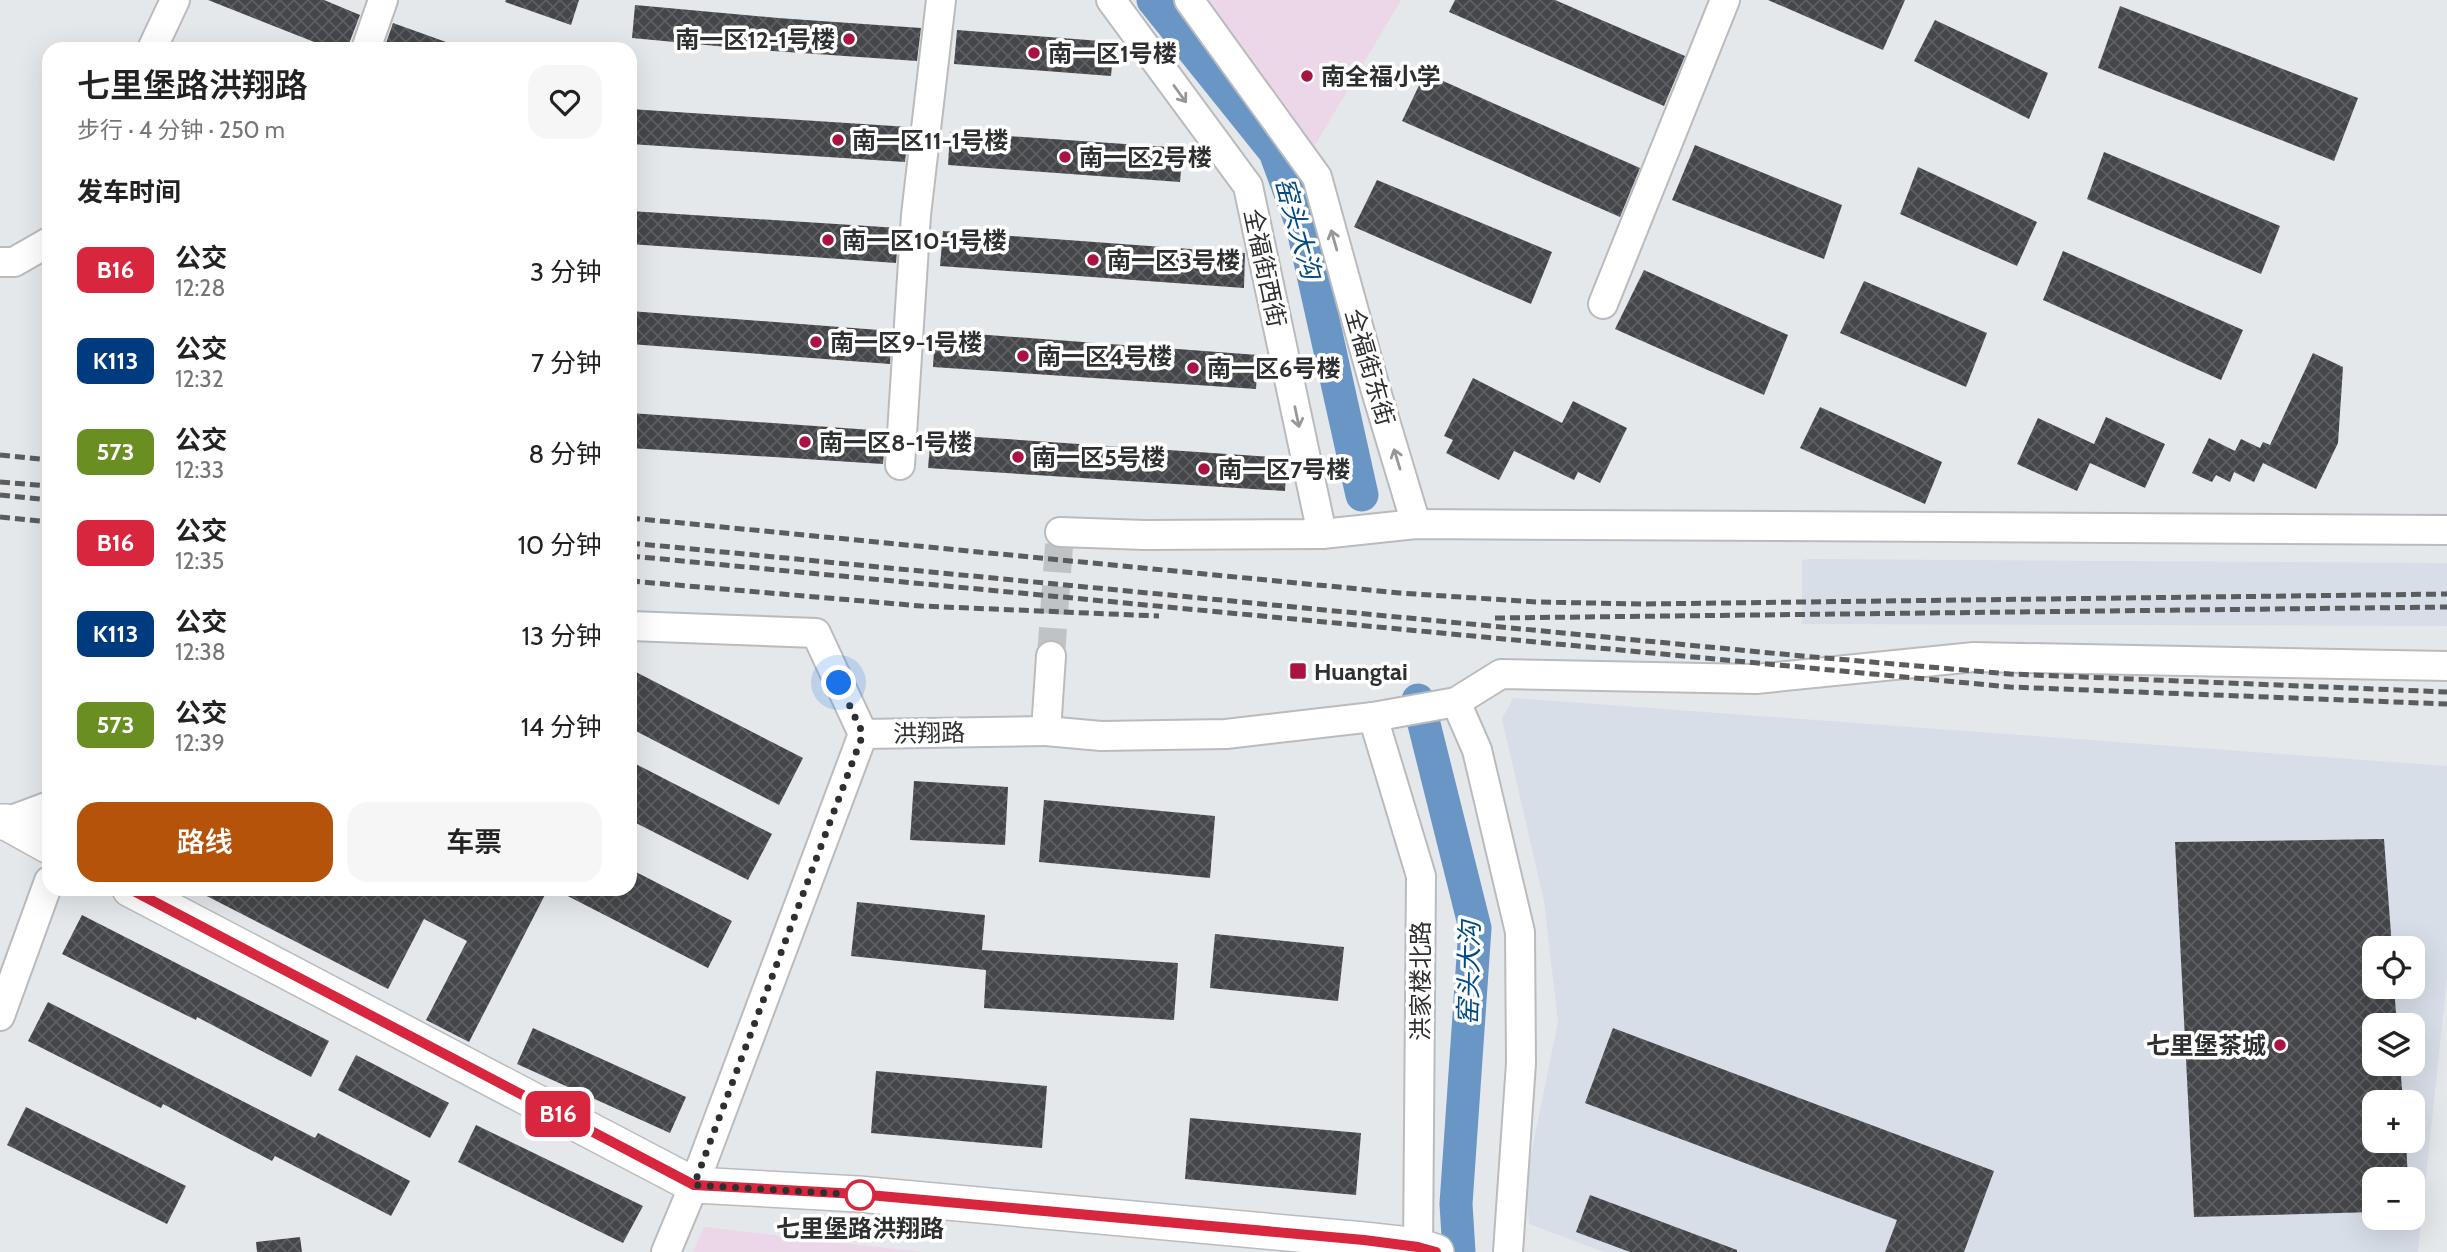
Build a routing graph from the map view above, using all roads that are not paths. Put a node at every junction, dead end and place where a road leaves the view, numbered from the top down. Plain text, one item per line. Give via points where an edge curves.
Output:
1 (175, 0) edge
2 (383, 0) edge
3 (941, 0) edge
4 (1111, 0) edge
5 (1189, 0) edge
6 (1724, 0) edge
7 (155, 42) edge
8 (368, 42) edge
9 (42, 246) edge
10 (0, 262) edge
11 (1602, 304) dead end
12 (900, 465) dead end
13 (1416, 524) junction
14 (2447, 530) edge
15 (1060, 532) dead end
16 (1322, 534) junction
17 (637, 626) edge
18 (1051, 656) tunnel mouth
19 (2447, 666) edge
20 (1456, 702) junction
21 (1373, 717) junction
22 (1046, 731) junction
23 (863, 734) junction
24 (42, 808) edge
25 (3, 822) edge
26 (42, 842) edge
27 (44, 896) edge
28 (143, 896) edge
29 (0, 1016) edge
30 (694, 1185) junction
31 (1405, 1249) edge
32 (666, 1252) edge
33 (1508, 1252) edge

1 - 7 street
2 - 8 street
3 - 12 street via 916,215
4 -> 16 street, 全福街西街 via 1248,186
13 -> 5 street, 全福街东街 via 1317,177
6 - 11 street
9 - 10 street via 14,262
13 - 14 street
13 - 16 street
15 - 16 street
17 - 23 street via 816,633
18 - 22 street
19 - 20 street via 1974,657 1756,679 1501,674
20 - 21 street, 洪翔路
20 - 33 street via 1477,750 1520,932 1521,1063
21 - 22 street, 洪翔路 via 1226,734 1101,736
21 - 31 street, 洪家楼北路 via 1421,876
22 - 23 street, 洪翔路
23 - 30 street, 洪翔路
24 - 25 street
25 - 26 main road
27 - 29 street
28 - 30 main road
30 - 31 main road via 858,1194
30 - 32 street, 洪翔路

